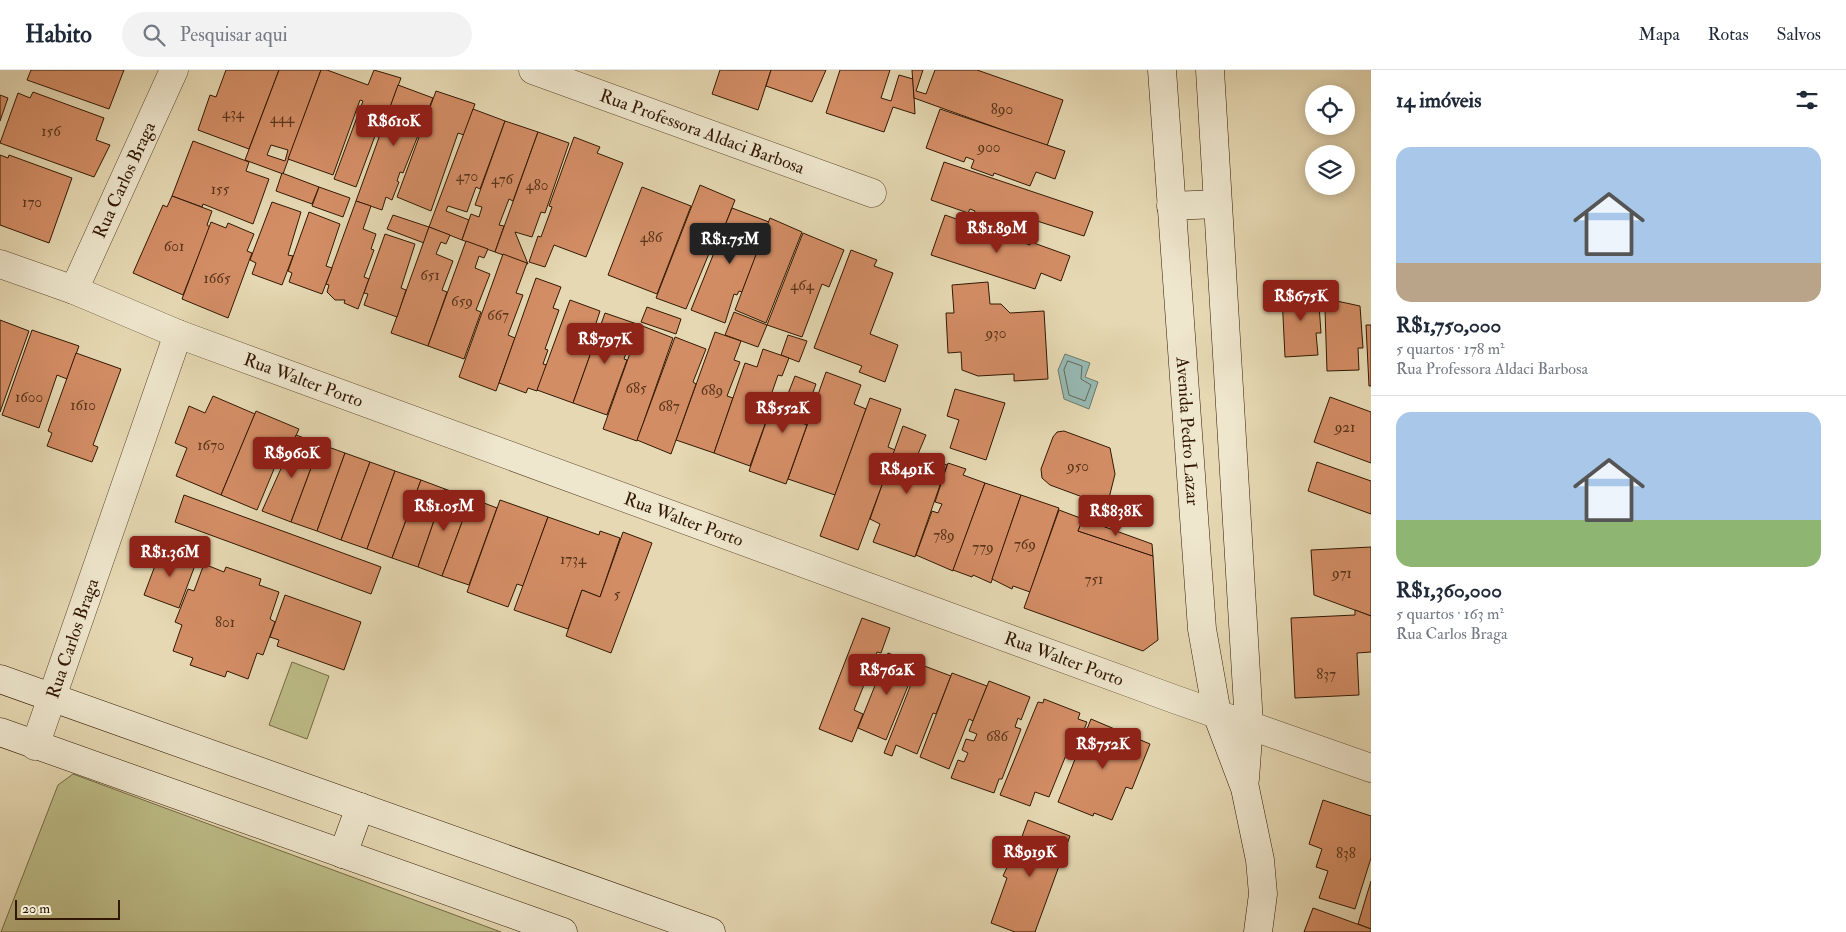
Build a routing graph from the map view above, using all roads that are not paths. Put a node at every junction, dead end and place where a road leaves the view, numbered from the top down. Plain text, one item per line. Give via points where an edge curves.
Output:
1 (174, 70) edge
2 (534, 70) edge
3 (1162, 70) edge
4 (1210, 70) edge
5 (872, 193) dead end
6 (1217, 204) junction
7 (1172, 206) junction
8 (0, 264) edge
9 (74, 290) junction
10 (178, 334) junction
11 (0, 679) edge
12 (50, 698) junction
13 (1217, 714) junction
14 (1249, 724) junction
15 (0, 732) edge
16 (35, 746) junction
17 (1371, 768) edge
18 (1244, 788) junction
19 (360, 807) junction
20 (343, 854) junction
21 (563, 932) edge
22 (711, 932) edge
23 (1258, 932) edge

1 - 9 street, Rua Carlos Braga
2 - 5 street, Rua Professora Aldaci Barbosa
3 - 7 street, Avenida Pedro Lazar
4 - 6 street, Avenida Pedro Lazar
6 - 7 street
6 - 14 street, Avenida Pedro Lazar
7 - 13 street, Avenida Pedro Lazar via 1202,629
8 - 9 street, Rua Walter Porto
9 - 10 street, Rua Walter Porto
10 - 12 street, Rua Carlos Braga
10 - 13 street, Rua Walter Porto
11 - 12 street
12 - 16 street, Rua Carlos Braga
12 - 19 street
13 - 14 street, Rua Walter Porto
13 - 18 street, Avenida Pedro Lazar
14 - 17 street, Rua Walter Porto
14 - 18 street, Avenida Pedro Lazar
15 - 16 street
16 - 20 street
18 - 23 street, Avenida Pedro Lazar via 1260,860 1263,894
19 - 20 street
19 - 22 street
20 - 21 street

